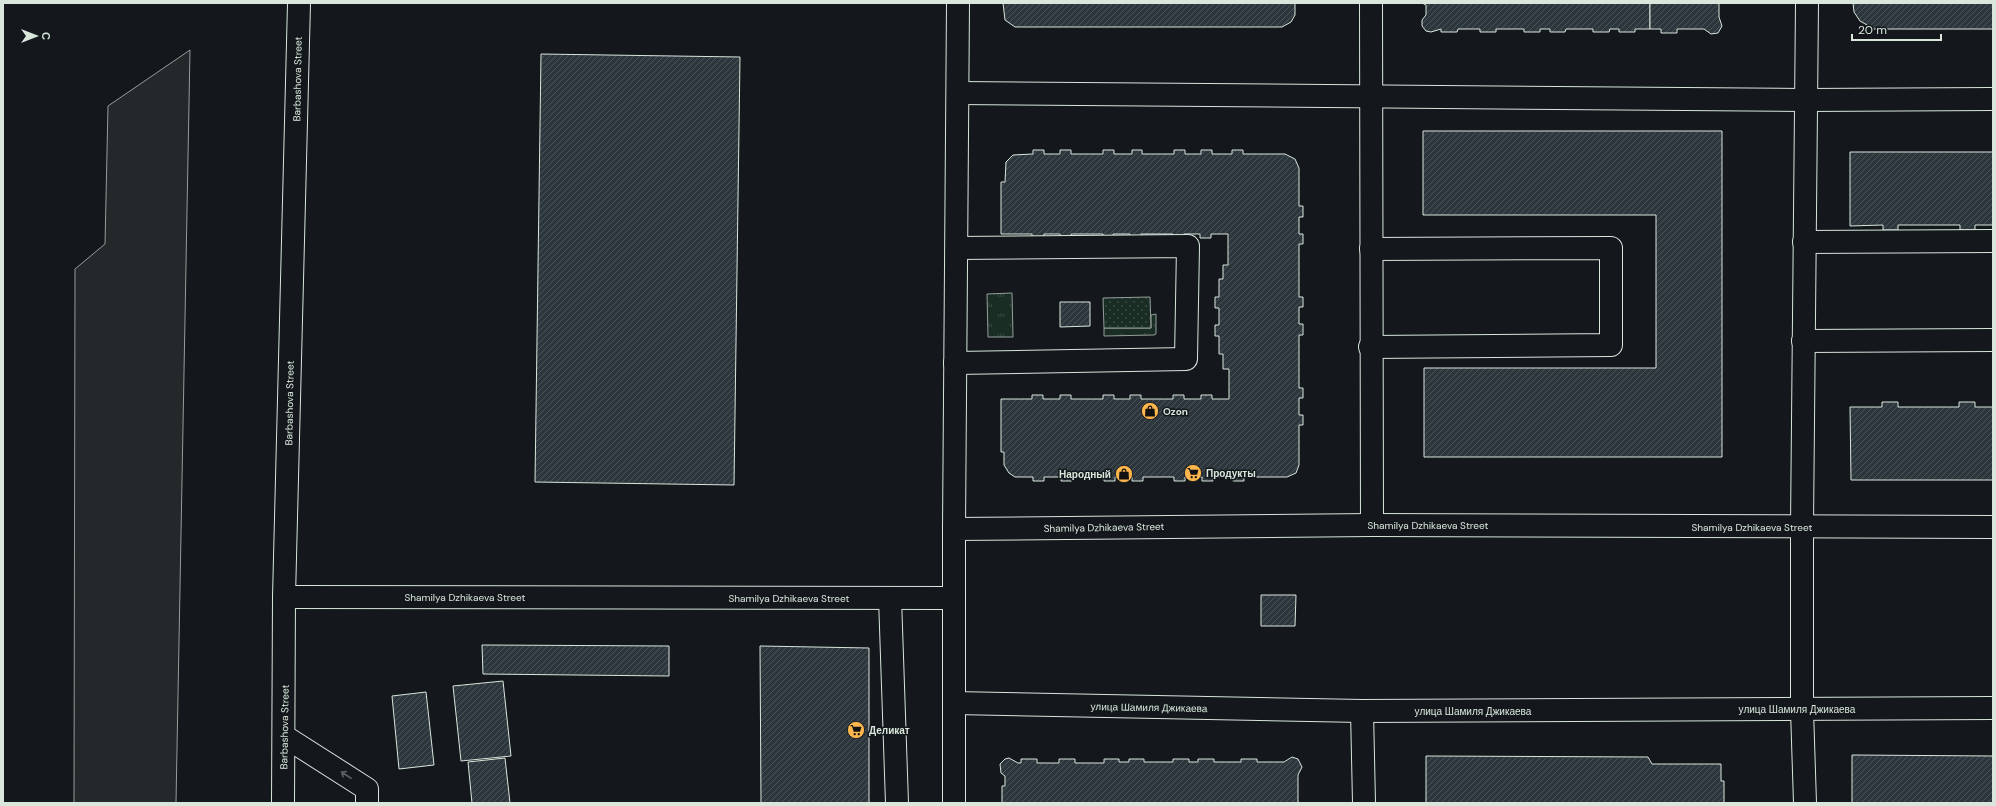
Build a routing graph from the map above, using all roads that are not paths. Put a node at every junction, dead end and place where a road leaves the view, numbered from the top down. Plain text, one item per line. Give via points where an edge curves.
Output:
1 (299, 3) edge
2 (958, 3) edge
3 (1371, 3) edge
4 (1807, 3) edge
5 (958, 93) junction
6 (1370, 97) junction
7 (1993, 99) edge
8 (1805, 100) junction
9 (1993, 241) edge
10 (1804, 242) junction
11 (957, 248) junction
12 (1371, 249) junction
13 (1993, 340) edge
14 (1803, 341) junction
15 (1370, 347) junction
16 (955, 363) junction
17 (1372, 525) junction
18 (1802, 527) junction
19 (1993, 527) edge
20 (954, 529) junction
21 (284, 597) junction
22 (890, 598) junction
23 (954, 598) junction
24 (954, 703) junction
25 (1993, 708) edge
26 (1802, 710) junction
27 (1362, 711) junction
28 (284, 736) junction
29 (283, 803) edge
30 (367, 803) edge
31 (897, 803) edge
32 (954, 803) edge
33 (1364, 803) edge
34 (1805, 803) edge

1 - 21 street, Barbashova Street
2 - 5 street
3 - 6 street
4 - 8 street
5 - 6 street
5 - 11 street
6 - 8 street
6 - 12 street
7 - 8 street
8 - 10 street
9 - 10 street
10 - 14 street
11 - 16 street
11 - 16 street via 1188,246 1186,359
12 - 15 street
12 - 15 street via 1611,248 1612,345
13 - 14 street
14 - 18 street
15 - 17 street
16 - 20 street
17 - 18 street, Shamilya Dzhikaeva Street
17 - 20 street, Shamilya Dzhikaeva Street
18 - 19 street, Shamilya Dzhikaeva Street
18 - 26 street
20 - 23 street
21 - 22 street, Shamilya Dzhikaeva Street
21 - 28 street, Barbashova Street
22 - 23 street, Shamilya Dzhikaeva Street
22 - 31 street
23 - 24 street
24 - 27 street, улица Шамиля Джикаева
24 - 32 street
25 - 26 street, улица Шамиля Джикаева
26 - 27 street, улица Шамиля Джикаева
26 - 34 street
27 - 33 street
28 - 29 street, Barbashova Street
30 -> 28 street via 367,789

